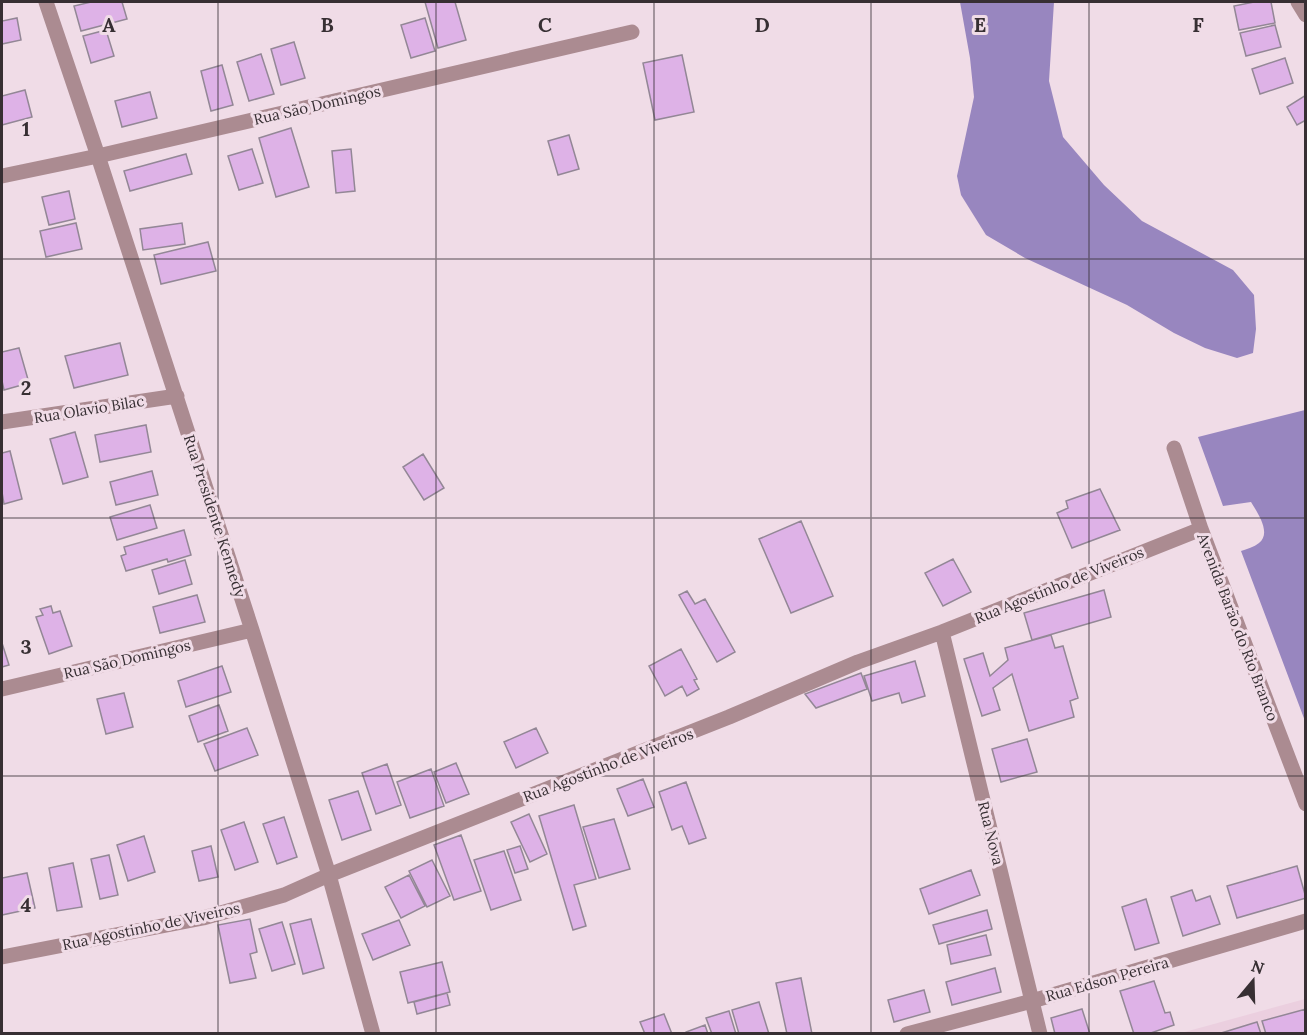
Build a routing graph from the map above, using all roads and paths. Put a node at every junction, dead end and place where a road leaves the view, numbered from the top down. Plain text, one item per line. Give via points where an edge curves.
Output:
1 (46, 2) edge
2 (1298, 2) edge
3 (1305, 15) edge
4 (632, 32) dead end
5 (98, 156) junction
6 (2, 176) edge
7 (177, 396) junction
8 (2, 422) edge
9 (1174, 448) dead end
10 (1201, 529) junction
11 (252, 630) junction
12 (942, 632) junction
13 (2, 689) edge
14 (1305, 804) edge
15 (329, 874) junction
16 (1305, 921) edge
17 (2, 957) edge
18 (1032, 1001) junction
19 (373, 1034) edge
20 (907, 1034) edge
21 (1040, 1034) edge

1 - 5 street, Rua Presidente Kennedy
2 - 3 street
4 - 5 street, Rua São Domingos
5 - 6 street, Rua São Domingos
5 - 7 street, Rua Presidente Kennedy
7 - 8 street, Rua Olavio Bilac
7 - 11 street, Rua Presidente Kennedy
9 - 10 street, Avenida Barão do Rio Branco
10 - 12 street, Rua Agostinho de Viveiros
10 - 14 street, Avenida Barão do Rio Branco
11 - 13 street, Rua São Domingos
11 - 15 street, Rua Presidente Kennedy
12 - 15 street, Rua Agostinho de Viveiros
12 - 18 street, Rua Nova
15 - 17 street, Rua Agostinho de Viveiros via 284,895 203,918
15 - 19 street, Rua Presidente Kennedy
16 - 18 street, Rua Edson Pereira
18 - 20 street, Rua Edson Pereira
18 - 21 street, Rua Nova

